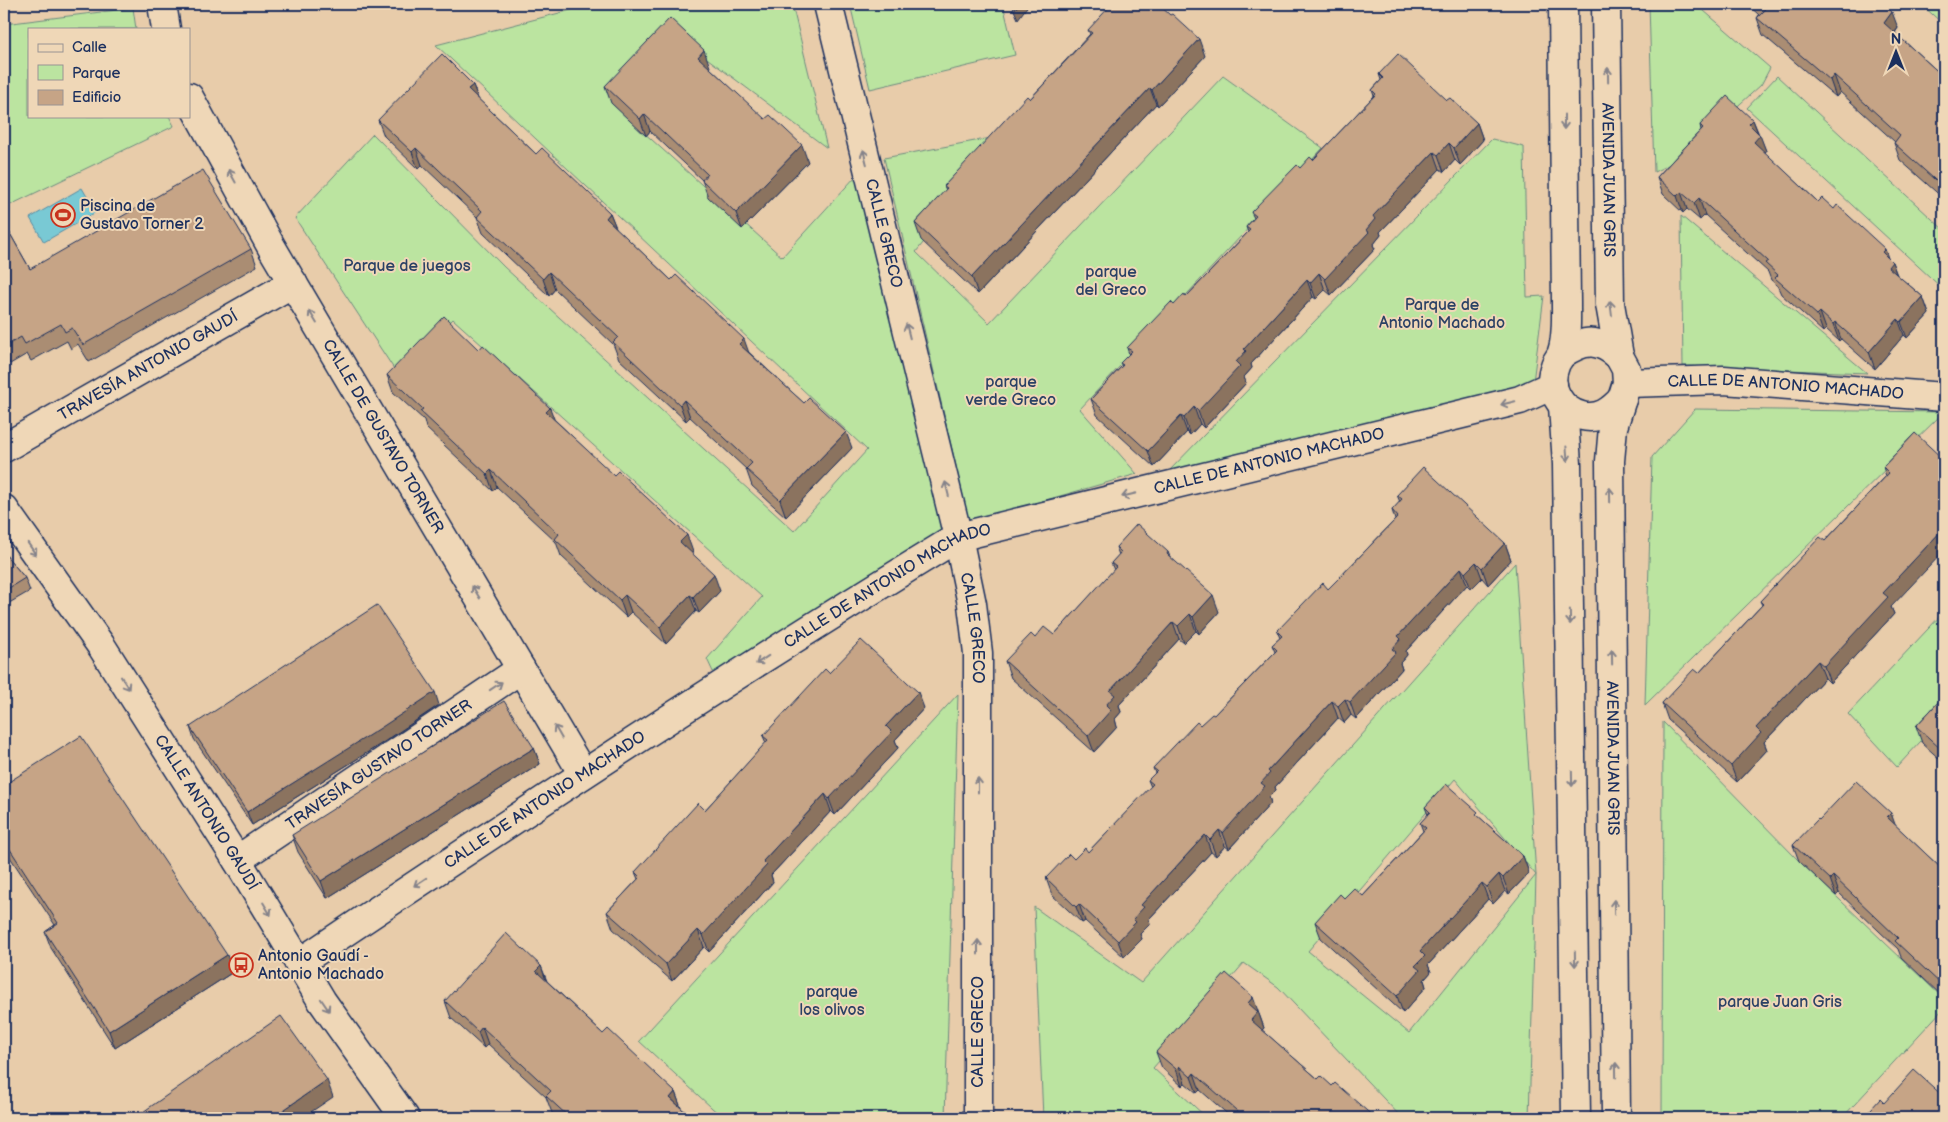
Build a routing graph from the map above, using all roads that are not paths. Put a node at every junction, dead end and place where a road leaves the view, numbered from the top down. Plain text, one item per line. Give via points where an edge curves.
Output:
1 (162, 4) edge
2 (828, 4) edge
3 (1563, 4) edge
4 (1606, 4) edge
5 (166, 28) edge
6 (190, 99) edge
7 (293, 284) junction
8 (1562, 354) junction
9 (1619, 356) junction
10 (1625, 391) junction
11 (1558, 396) junction
12 (1944, 397) edge
13 (4, 448) edge
14 (4, 509) edge
15 (958, 536) junction
16 (521, 669) junction
17 (583, 774) junction
18 (238, 860) junction
19 (299, 963) junction
20 (405, 1118) edge
21 (978, 1118) edge
22 (1576, 1118) edge
23 (1616, 1118) edge

1 - 5 street
15 -> 2 street, CALLE GRECO
3 -> 8 street via 1566,303
9 -> 4 street, AVENIDA JUAN GRIS via 1610,304
7 -> 6 street, CALLE DE GUSTAVO TORNER
7 - 13 street, TRAVESÍA ANTONIO GAUDÍ
16 -> 7 street, CALLE DE GUSTAVO TORNER
8 - 9 street via 1576,344 1593,342 1608,346
8 - 11 street via 1554,366 1552,381
9 - 10 street, AVENIDA JUAN GRIS via 1626,369
10 - 11 street via 1612,410 1599,416 1585,417 1573,413
10 - 12 street, CALLE DE ANTONIO MACHADO via 1724,380
23 -> 10 street, AVENIDA JUAN GRIS via 1610,461 1613,426
11 -> 15 street, CALLE DE ANTONIO MACHADO via 1520,400
11 -> 22 street via 1567,464
14 -> 18 street, CALLE ANTONIO GAUDÍ via 102,646
15 -> 17 street, CALLE DE ANTONIO MACHADO
21 -> 15 street, CALLE GRECO via 978,653
17 -> 16 street, CALLE DE GUSTAVO TORNER
18 -> 16 street, TRAVESÍA GUSTAVO TORNER
17 -> 19 street, CALLE DE ANTONIO MACHADO
18 -> 19 street, CALLE ANTONIO GAUDÍ
19 -> 20 street, CALLE ANTONIO GAUDÍ

